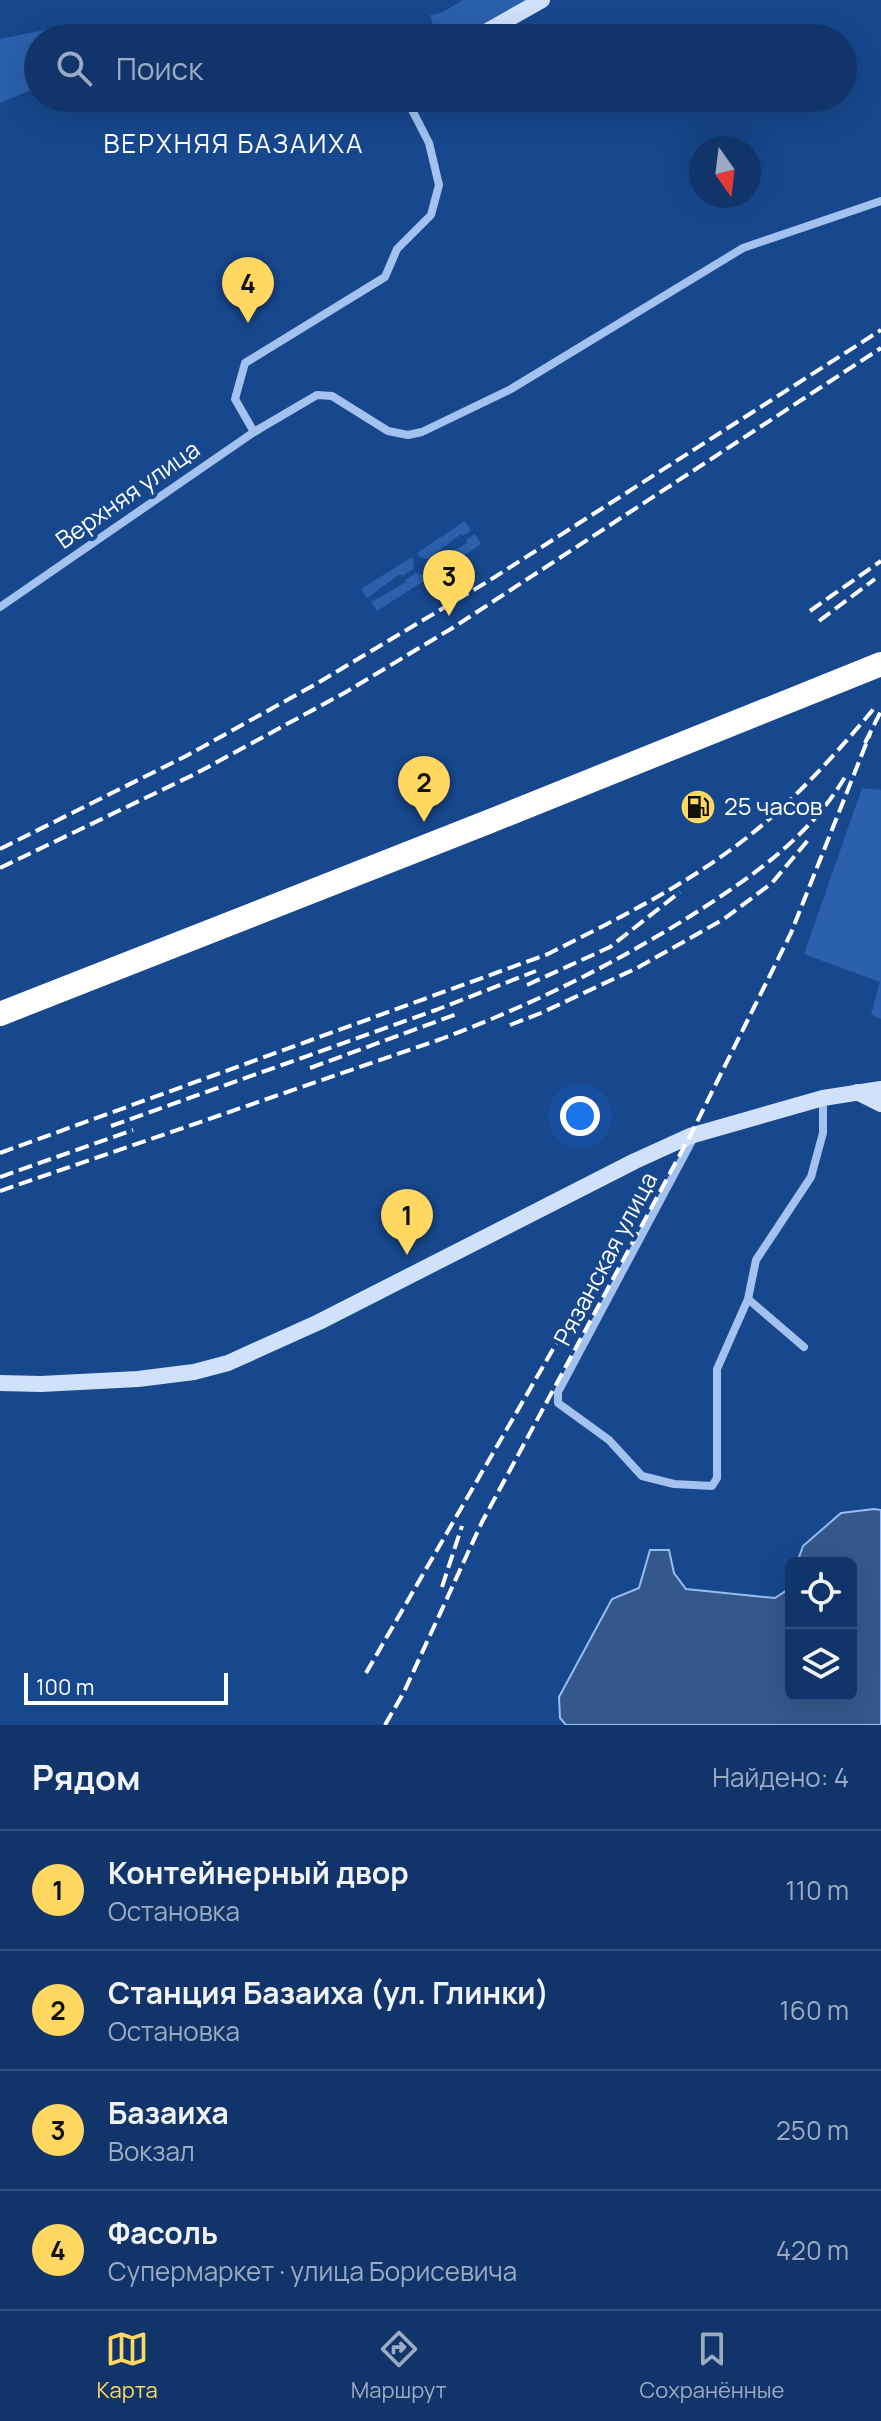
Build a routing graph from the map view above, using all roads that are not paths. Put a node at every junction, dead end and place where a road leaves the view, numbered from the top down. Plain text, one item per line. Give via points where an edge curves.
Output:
1 (542, 0) edge
2 (500, 24) edge
3 (413, 112) edge
4 (881, 201) edge
5 (254, 432) junction
6 (0, 607) edge
7 (881, 664) edge
8 (0, 1014) edge
9 (881, 1074) edge
10 (881, 1089) edge
11 (855, 1091) junction
12 (823, 1098) junction
13 (881, 1104) edge
14 (695, 1134) junction
15 (748, 1299) junction
16 (804, 1347) dead end
17 (0, 1383) edge

1 - 2 street
3 - 5 street via 429,143 439,185 431,215 397,249 385,277 245,363 235,399
4 - 5 street, Верхняя улица via 743,248 511,389 422,432 388,431 332,396 317,395
5 - 6 street, Верхняя улица
7 - 8 highway
9 - 11 street
10 - 11 street
11 - 12 street
11 - 13 street
12 - 14 street
12 - 15 street via 823,1133 811,1177 756,1260
14 - 15 street, Рязанская улица via 558,1392 558,1403 609,1440 642,1476 712,1486 717,1478 717,1369
14 - 17 street via 228,1363 138,1379
15 - 16 street

